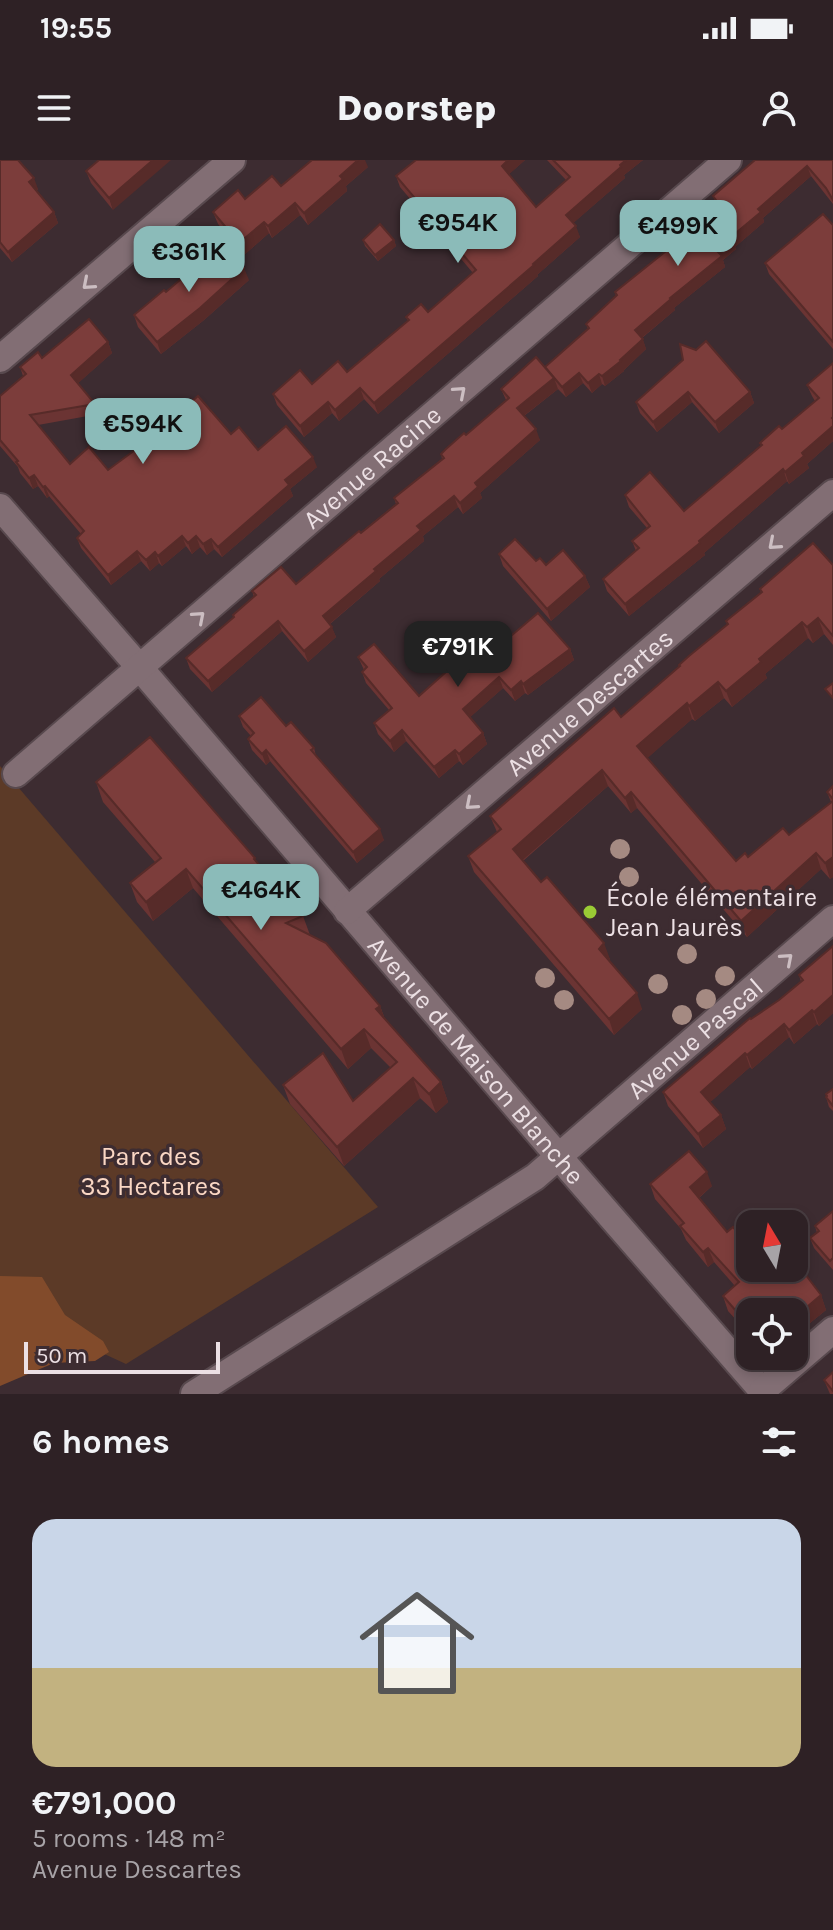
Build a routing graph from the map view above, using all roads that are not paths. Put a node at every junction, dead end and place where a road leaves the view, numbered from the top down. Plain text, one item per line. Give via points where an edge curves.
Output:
1 (232, 160) edge
2 (728, 160) edge
3 (0, 359) edge
4 (833, 493) edge
5 (0, 507) edge
6 (140, 668) junction
7 (16, 774) dead end
8 (347, 911) junction
9 (833, 919) edge
10 (559, 1157) junction
11 (833, 1330) edge
12 (763, 1392) edge
13 (194, 1394) edge

1 -> 3 street
6 -> 2 street, Avenue Racine
4 -> 8 street, Avenue Descartes
5 - 6 street, Avenue de Maison Blanche
6 - 7 street, Avenue Racine
6 - 8 street, Avenue de Maison Blanche
8 - 10 street, Avenue de Maison Blanche
10 -> 9 street, Avenue Pascal
10 - 12 street, Avenue de Maison Blanche
10 - 13 street, Avenue Pascal
11 - 12 street

